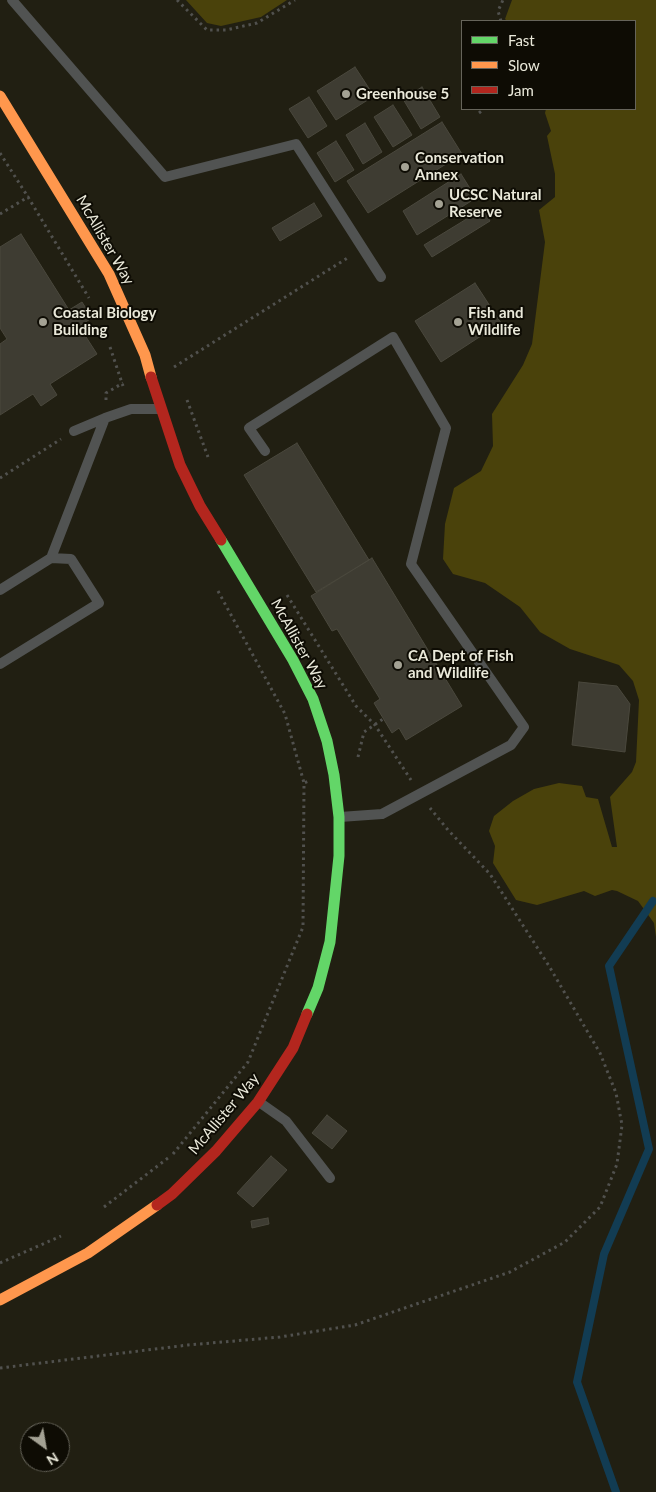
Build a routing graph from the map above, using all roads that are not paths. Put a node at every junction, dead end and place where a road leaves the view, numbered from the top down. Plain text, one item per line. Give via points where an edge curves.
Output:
1 (12, 0) edge
2 (0, 96) edge
3 (381, 277) dead end
4 (160, 409) junction
5 (105, 418) junction
6 (74, 431) road end
7 (264, 451) dead end
8 (51, 558) junction
9 (0, 590) edge
10 (0, 664) edge
11 (339, 817) junction
12 (258, 1102) junction
13 (330, 1178) dead end
14 (0, 1300) edge

1 - 3 lane via 166,177 296,144
2 - 4 street, McAllister Way via 109,274 145,355
4 - 5 lane via 130,409
4 - 11 street, McAllister Way via 180,465 200,506 293,660 313,700 327,741
5 - 6 lane
5 - 8 lane
7 - 11 lane via 249,428 393,337 446,428 411,564 524,727 511,745 382,814
8 - 9 lane
8 - 10 lane via 71,559 98,603
11 - 12 street, McAllister Way via 336,898 330,942 318,988 293,1048
12 - 13 lane via 286,1121
12 - 14 street, McAllister Way via 216,1151 172,1194 88,1253

